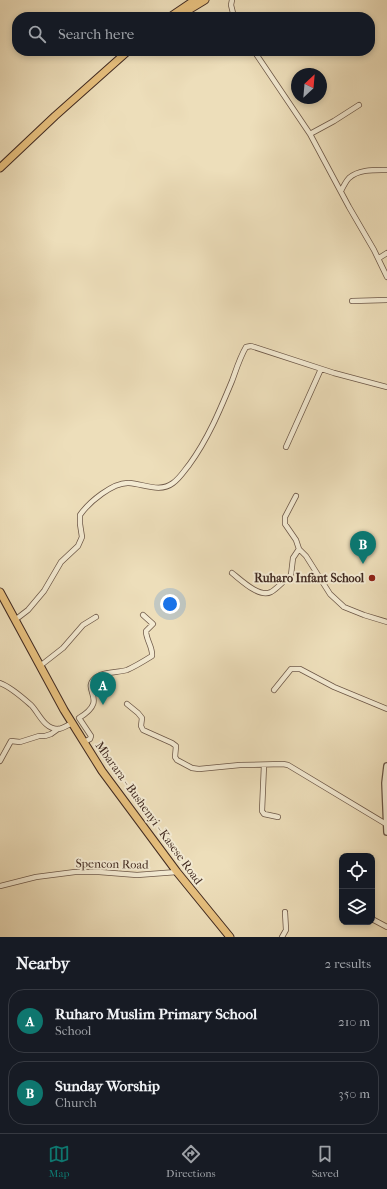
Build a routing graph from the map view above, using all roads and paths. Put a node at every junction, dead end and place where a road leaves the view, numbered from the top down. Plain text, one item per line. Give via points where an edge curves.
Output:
1 (195, 0) edge
2 (205, 0) edge
3 (232, 0) edge
4 (177, 12) edge
5 (185, 12) edge
6 (233, 12) edge
7 (117, 56) edge
8 (122, 56) edge
9 (257, 56) edge
10 (359, 105) dead end
11 (310, 134) junction
12 (0, 162) edge
13 (0, 168) edge
14 (387, 170) edge
15 (340, 191) junction
16 (387, 253) edge
17 (379, 258) junction
18 (387, 277) edge
19 (387, 300) edge
20 (352, 301) dead end
21 (321, 369) junction
22 (387, 387) edge
23 (286, 447) dead end
24 (296, 496) dead end
25 (299, 549) junction
26 (232, 573) dead end
27 (0, 592) edge
28 (143, 616) dead end
29 (96, 617) dead end
30 (15, 620) junction
31 (387, 622) edge
32 (40, 666) junction
33 (0, 683) edge
34 (274, 690) dead end
35 (127, 704) dead end
36 (387, 709) edge
37 (72, 723) junction
38 (58, 729) junction
39 (84, 742) junction
40 (0, 761) edge
41 (264, 765) junction
42 (387, 766) edge
43 (278, 817) dead end
44 (386, 824) edge
45 (387, 832) edge
46 (177, 872) junction
47 (0, 886) edge
48 (285, 912) dead end
49 (375, 921) edge
50 (387, 927) edge
51 (230, 937) edge
52 (282, 937) edge

1 - 4 main road
2 - 5 main road
3 - 6 street
7 - 12 main road
8 - 13 main road
9 - 11 street
10 - 11 street
11 - 15 street
14 - 15 street via 372,170 354,175
15 - 17 street
16 - 17 street
17 - 18 street
19 - 20 street
21 - 22 street
21 - 23 street
21 - 30 street via 251,346 246,348 203,445 181,475 167,487 119,484 98,497 80,515 82,537 78,546 61,562 44,591 28,610
24 - 25 street via 284,521
25 - 26 street via 293,558 291,575 269,593 264,594 254,589
25 - 31 street via 337,602
27 - 30 main road, Mbarara - Bushenyi - Kasese Road
28 - 39 street via 153,624 146,632 152,656 127,670 100,675 93,680 91,685 95,701 79,718 91,736
29 - 32 street via 83,625 63,648
30 - 32 main road, Mbarara - Bushenyi - Kasese Road
32 - 37 main road, Mbarara - Bushenyi - Kasese Road
33 - 38 street via 20,695 32,706 43,722
34 - 36 street via 291,669 295,668
35 - 41 street via 142,718 143,730 176,746 177,760 192,768
37 - 38 street
37 - 39 main road, Mbarara - Bushenyi - Kasese Road
38 - 40 street via 45,736 20,742 11,741
39 - 46 main road, Mbarara - Bushenyi - Kasese Road via 102,771
41 - 43 street via 262,811 264,814
41 - 44 street via 288,765
42 - 44 street
44 - 45 street
46 - 47 street, Spencon Road via 137,875 74,872 36,877
46 - 51 main road, Mbarara - Bushenyi - Kasese Road
48 - 52 street via 286,930
49 - 50 street

